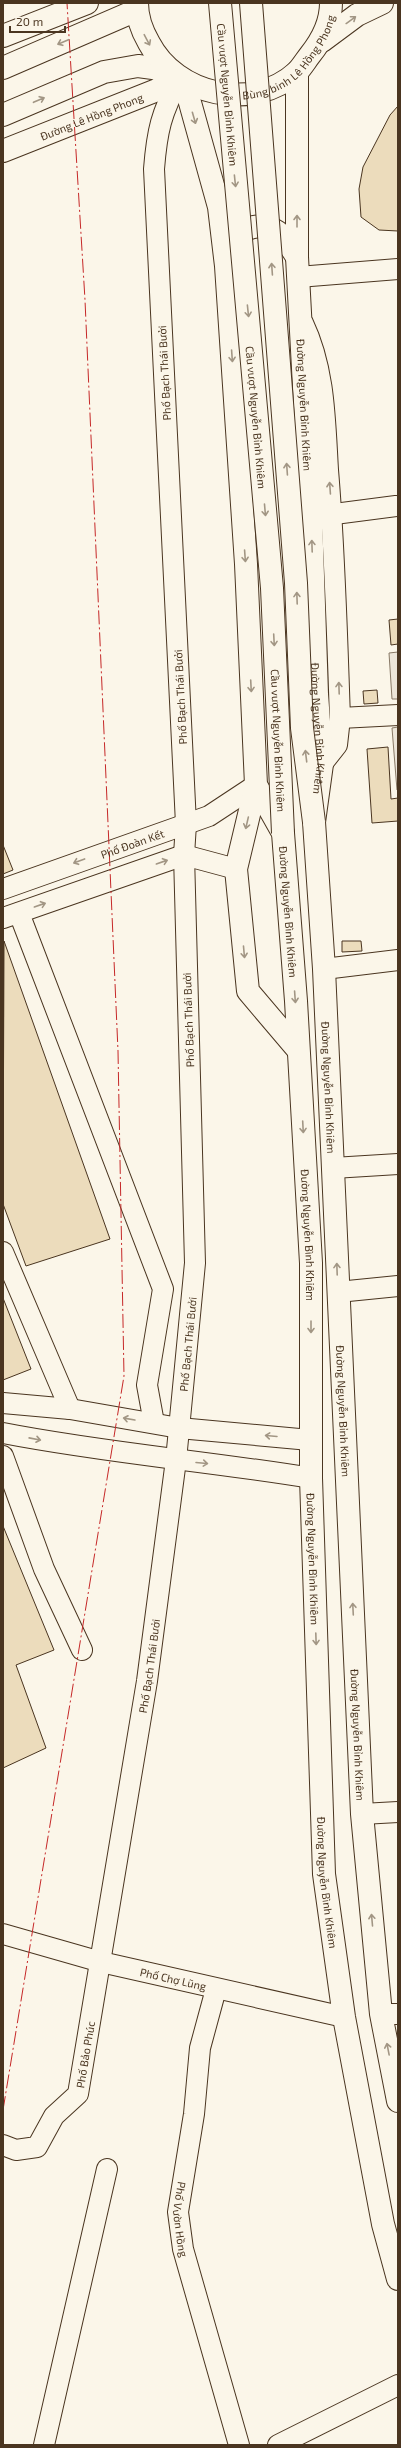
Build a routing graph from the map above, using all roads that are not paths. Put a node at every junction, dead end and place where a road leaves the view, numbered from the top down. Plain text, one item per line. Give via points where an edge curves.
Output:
1 (87, 3) edge
2 (220, 3) edge
3 (251, 3) edge
4 (331, 3) edge
5 (382, 3) edge
6 (137, 6) edge
7 (3, 36) edge
8 (322, 41) junction
9 (3, 68) edge
10 (297, 72) junction
11 (177, 76) junction
12 (3, 115) edge
13 (3, 151) edge
14 (226, 266) junction
15 (298, 267) junction
16 (398, 269) edge
17 (302, 320) junction
18 (396, 506) dead end
19 (332, 515) junction
20 (310, 517) junction
21 (398, 715) edge
22 (340, 718) junction
23 (322, 764) junction
24 (256, 785) junction
25 (314, 822) junction
26 (186, 824) junction
27 (283, 833) junction
28 (184, 855) junction
29 (236, 869) junction
30 (3, 889) edge
31 (11, 916) edge
32 (398, 960) edge
33 (324, 969) junction
34 (298, 1050) junction
35 (398, 1164) edge
36 (333, 1168) junction
37 (4, 1256) edge
38 (398, 1286) edge
39 (338, 1292) junction
40 (3, 1403) edge
41 (70, 1409) junction
42 (154, 1423) junction
43 (179, 1428) junction
44 (3, 1432) edge
45 (310, 1440) junction
46 (3, 1456) edge
47 (176, 1460) junction
48 (311, 1478) junction
49 (82, 1650) dead end
50 (398, 1812) edge
51 (362, 1814) junction
52 (3, 1934) edge
53 (101, 1962) junction
54 (216, 1989) junction
55 (390, 2014) edge
56 (344, 2017) junction
57 (398, 2101) edge
58 (3, 2145) edge
59 (107, 2169) dead end
60 (398, 2279) edge
61 (398, 2384) edge
62 (44, 2445) edge
63 (239, 2445) edge
64 (278, 2445) edge

1 - 7 main road
2 -> 27 main road, Cầu vượt Nguyễn Bỉnh Khiêm, bridge via 272,588
25 -> 3 main road, bridge via 302,728 296,583
4 - 8 main road, Bùng binh Lê Hồng Phong
8 -> 5 main road via 357,15
6 -> 9 main road
6 -> 11 main road via 143,32 154,52
8 - 10 main road, Bùng binh Lê Hồng Phong
10 - 11 main road, Bùng binh Lê Hồng Phong via 271,88 242,94 212,92
15 -> 10 main road, Đường Nguyễn Bỉnh Khiêm
12 -> 11 main road via 104,72 138,66
11 - 13 main road, Đường Lê Hồng Phong via 157,90
11 -> 14 main road via 220,207
11 - 26 street, Phố Bạch Thái Bưởi via 157,131 154,169
14 - 15 main road via 234,238 251,226 269,228 280,234
14 -> 24 main road via 246,564
15 - 16 street
15 - 17 main road, Đường Nguyễn Bỉnh Khiêm
19 -> 17 street via 322,379
17 - 20 main road, Đường Nguyễn Bỉnh Khiêm
18 - 19 street
19 - 20 street
22 -> 19 street
23 -> 20 main road, Đường Nguyễn Bỉnh Khiêm
21 - 22 street
22 - 23 street via 337,745
23 - 25 main road, Đường Nguyễn Bỉnh Khiêm
24 - 26 street, Phố Đoàn Kết via 209,816
24 - 27 main road
24 -> 29 main road
25 - 33 main road, Đường Nguyễn Bỉnh Khiêm
26 - 28 street, Phố Bạch Thái Bưởi
26 -> 30 street, Phố Đoàn Kết
27 -> 34 main road, Đường Nguyễn Bình Khiêm
28 - 29 street
31 -> 28 street
28 - 43 street, Phố Bạch Thái Bưởi via 195,1263
29 -> 34 main road via 248,991
31 - 42 street via 163,1289 147,1385
32 - 33 street
33 - 36 main road, Đường Nguyễn Bỉnh Khiêm
34 -> 45 main road, Đường Nguyễn Bình Khiêm via 311,1263
35 - 36 street
39 -> 36 main road, Đường Nguyễn Bỉnh Khiêm
37 - 41 street
38 - 39 street
51 -> 39 main road, Đường Nguyễn Bỉnh Khiêm
40 - 41 street
42 -> 41 street
42 - 43 street
45 -> 43 street
43 - 47 street, Phố Bạch Thái Bưởi
44 -> 47 street
45 - 48 main road, Đường Nguyễn Bình Khiêm
46 - 49 street via 44,1569
47 -> 48 street via 245,1467
47 - 53 street, Phố Bạch Thái Bưởi via 147,1681
48 -> 56 main road, Đường Nguyễn Bình Khiêm via 324,1874
50 - 51 street
55 -> 51 main road, Đường Nguyễn Bỉnh Khiêm
52 - 53 street, Phố Chợ Lũng
53 - 54 street, Phố Chợ Lũng
53 - 58 street, Phố Bảo Phúc via 78,2094 54,2116 38,2147 16,2150
54 - 56 street, Phố Chợ Lũng
54 - 63 street, Phố Vườn Hồng via 200,2048 194,2114 178,2212 183,2249
57 -> 55 main road, Đường Nguyễn Bỉnh Khiêm
56 - 60 main road, Đường Nguyễn Bình Khiêm via 383,2224
59 - 62 street
61 - 64 street

